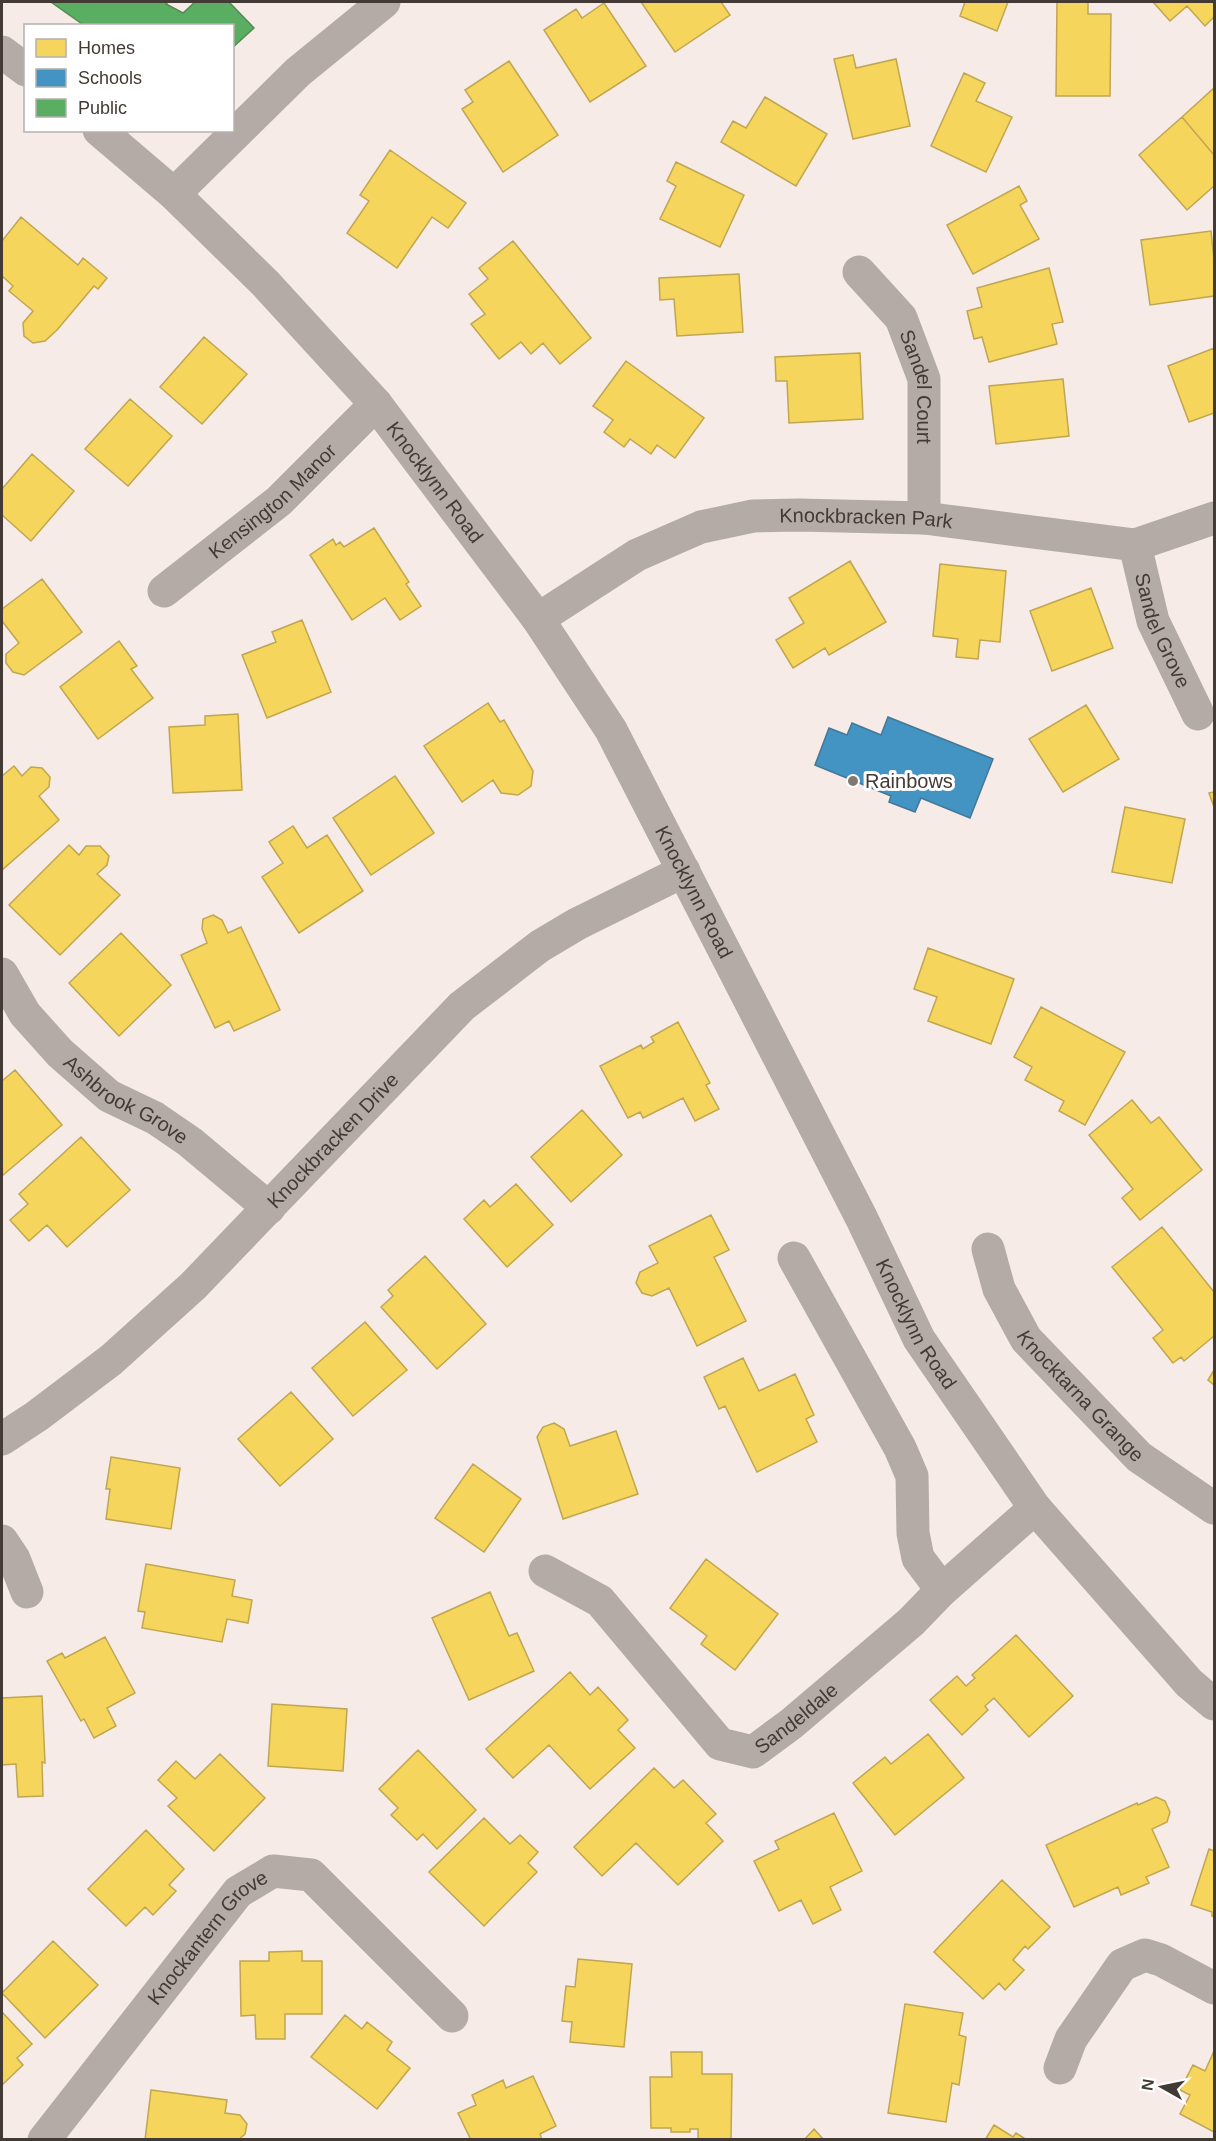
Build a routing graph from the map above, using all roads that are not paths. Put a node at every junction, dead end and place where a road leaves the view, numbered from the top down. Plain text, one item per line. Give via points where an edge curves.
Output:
1 (384, 2) edge
2 (2, 52) edge
3 (24, 68) edge
4 (101, 132) edge
5 (174, 194) junction
6 (859, 272) dead end
7 (376, 404) junction
8 (924, 518) junction
9 (1215, 518) edge
10 (1135, 545) junction
11 (164, 591) dead end
12 (538, 619) junction
13 (1198, 714) dead end
14 (684, 871) junction
15 (2, 974) edge
16 (269, 1208) junction
17 (988, 1249) dead end
18 (794, 1258) dead end
19 (2, 1439) edge
20 (1035, 1508) junction
21 (1215, 1508) edge
22 (2, 1541) edge
23 (545, 1571) dead end
24 (942, 1590) junction
25 (27, 1592) dead end
26 (1215, 1704) edge
27 (1215, 1988) edge
28 (452, 2016) dead end
29 (1060, 2068) dead end
30 (44, 2139) edge

1 - 5 street via 298,72
2 - 3 street
4 - 5 street, Knocklynn Road
5 - 7 street, Knocklynn Road via 266,283
6 - 8 street, Sandel Court via 901,318 924,379
7 - 11 street, Kensington Manor via 279,501
7 - 12 street, Knocklynn Road
8 - 10 street, Knockbracken Park
8 - 12 street, Knockbracken Park via 753,516 700,527 637,555
9 - 10 street, Knockbracken Park
10 - 13 street, Sandel Grove via 1153,621
12 - 14 street, Knocklynn Road via 611,730
14 - 16 street, Knockbracken Drive via 567,929 505,971 462,1006
14 - 20 street, Knocklynn Road via 919,1339
15 - 16 street, Ashbrook Grove via 25,1014 60,1053 109,1096 155,1118 190,1142
16 - 19 street, Knockbracken Drive via 193,1286 111,1360
17 - 21 street, Knocktarna Grange via 999,1289 1026,1339 1139,1457
18 - 24 street via 904,1457 912,1476 913,1533 918,1558
20 - 24 street, Sandeldale
20 - 26 street, Knocklynn Road via 1190,1683
22 - 25 street
23 - 24 street, Sandeldale via 600,1601 720,1744 753,1752 902,1629
27 - 29 street via 1145,1955 1122,1965 1071,2039
28 - 30 street, Knockantern Grove via 311,1875 273,1871 238,1892

